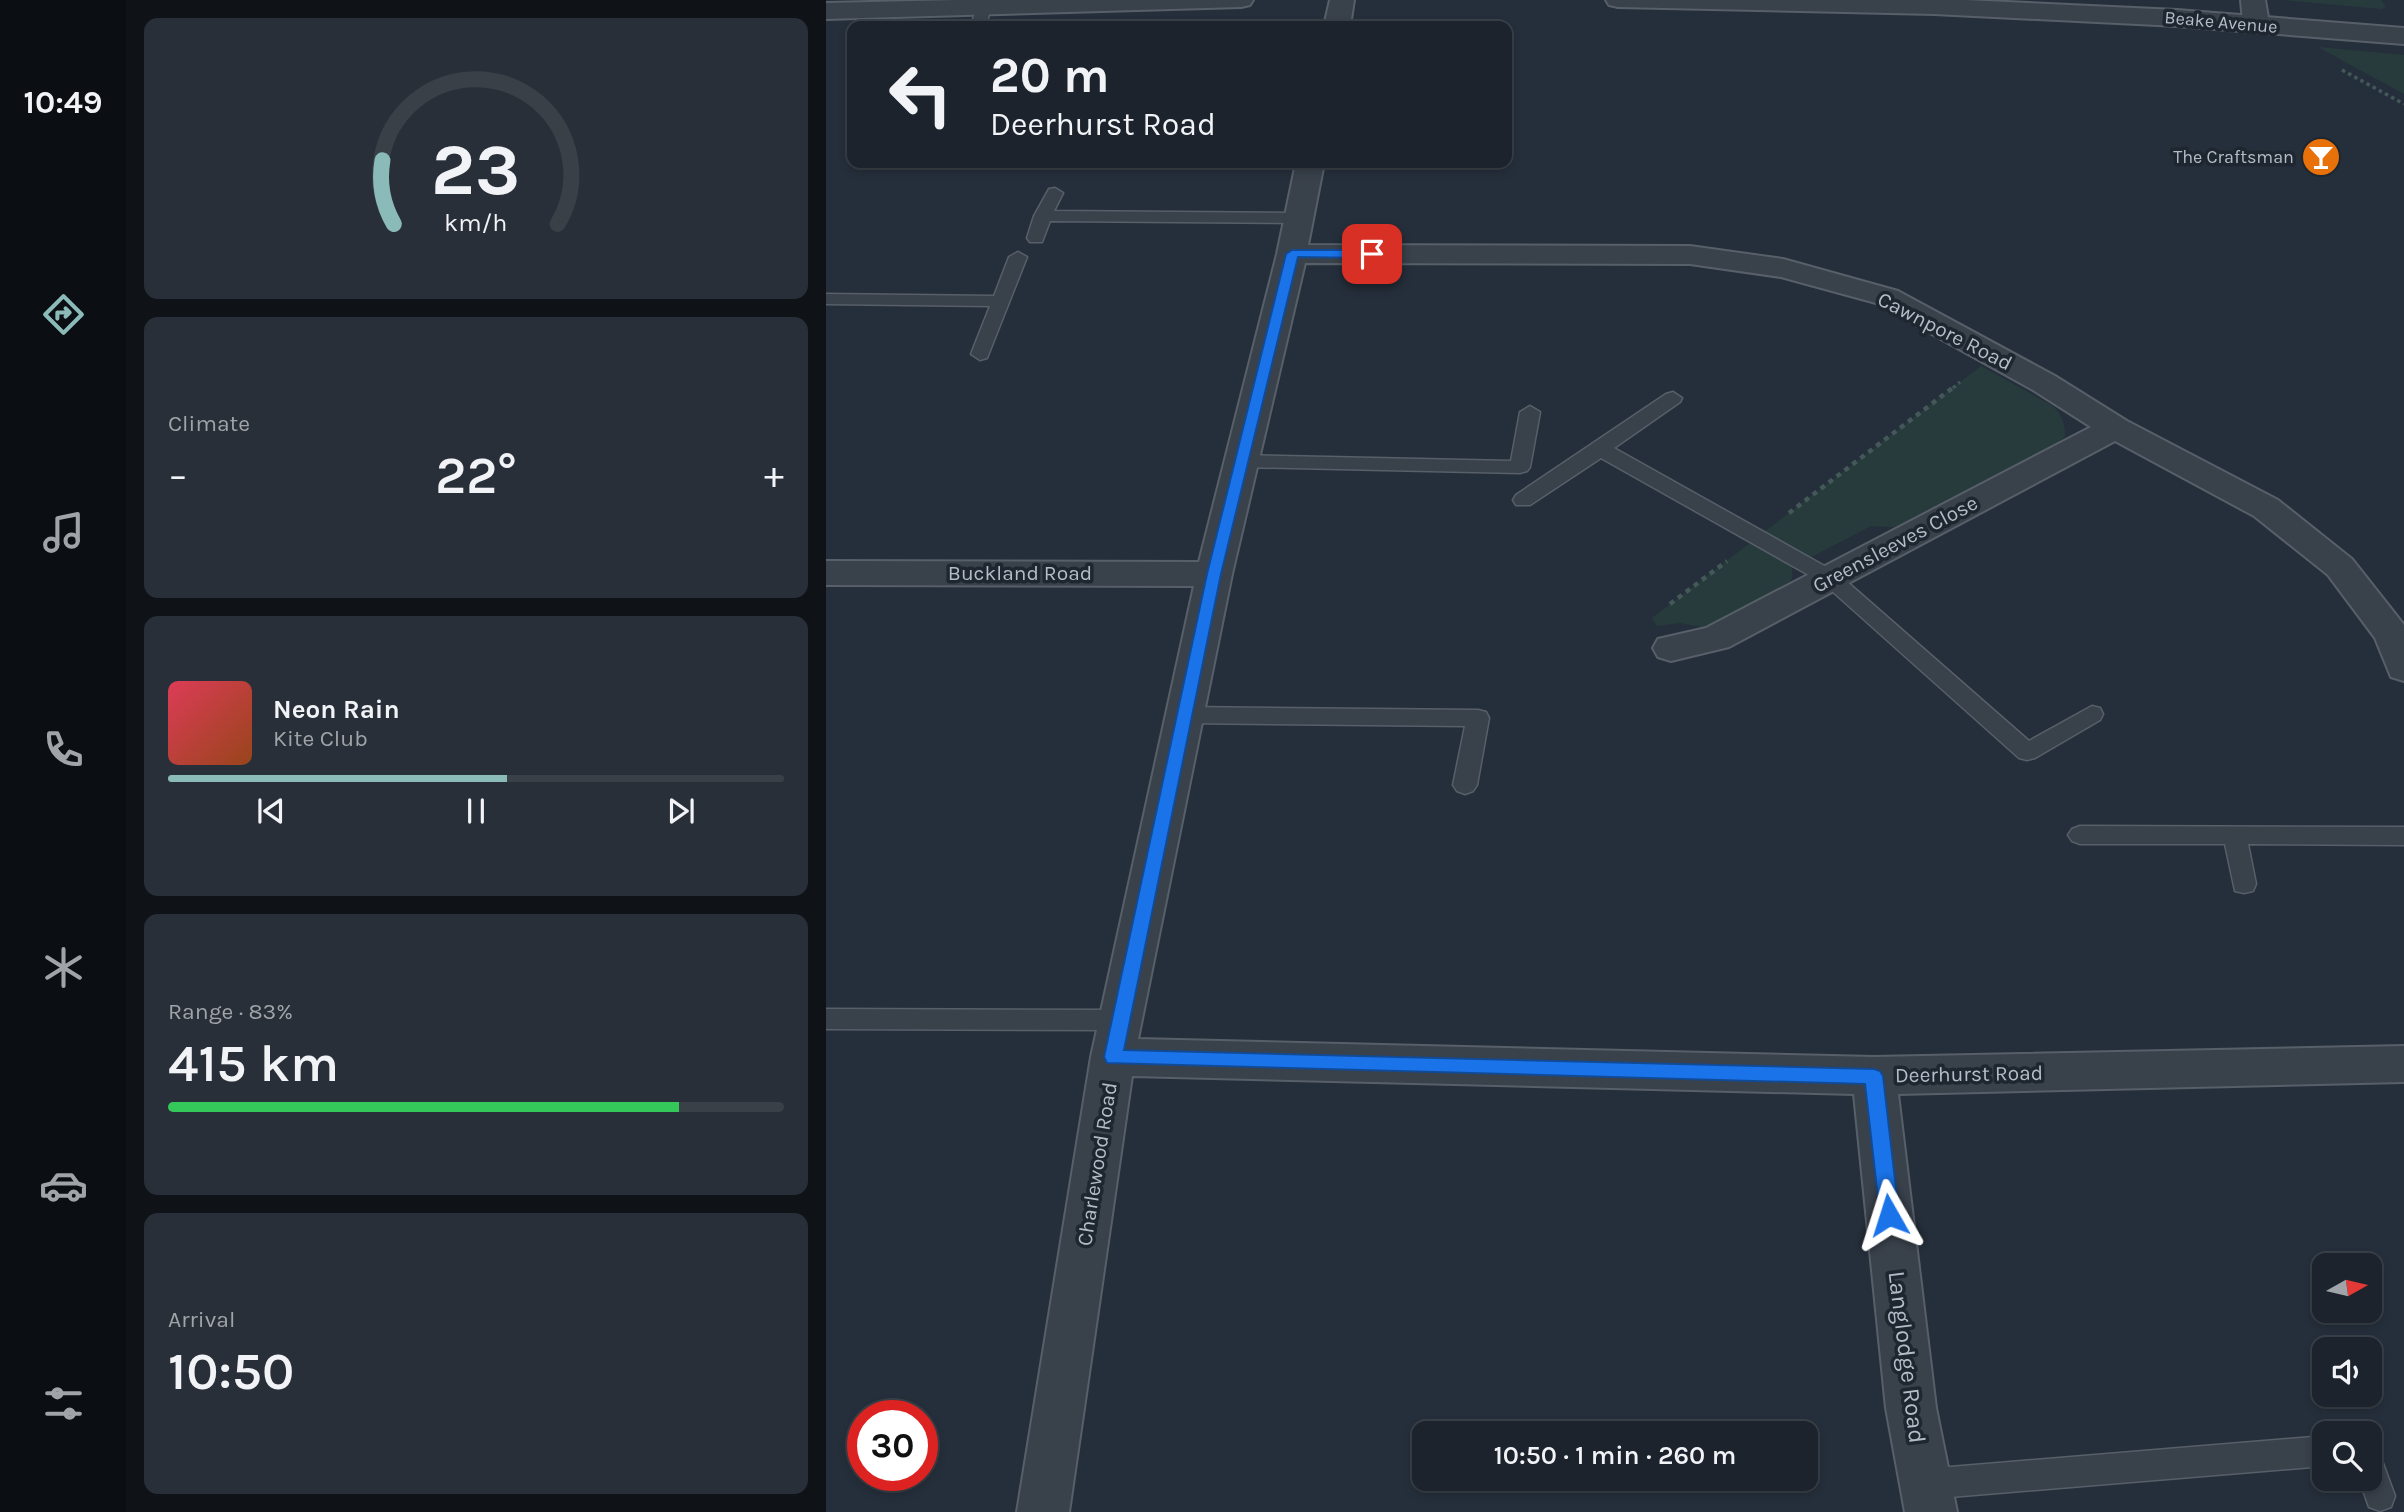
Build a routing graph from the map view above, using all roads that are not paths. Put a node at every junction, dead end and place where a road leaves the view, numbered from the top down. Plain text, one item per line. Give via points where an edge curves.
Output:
1 (1222, 0) edge
2 (1241, 0) edge
3 (1342, 0) edge
4 (1618, 0) edge
5 (1912, 3) edge
6 (826, 11) edge
7 (2254, 12) edge
8 (981, 16) edge
9 (1338, 21) edge
10 (2404, 36) edge
11 (1309, 168) edge
12 (1055, 193) dead end
13 (1042, 216) junction
14 (1296, 236) junction
15 (1036, 238) dead end
16 (1018, 257) dead end
17 (826, 299) edge
18 (1001, 301) junction
19 (981, 354) dead end
20 (1673, 398) dead end
21 (1530, 412) dead end
22 (2115, 428) junction
23 (1600, 449) junction
24 (1241, 461) junction
25 (1523, 500) dead end
26 (826, 573) edge
27 (1214, 574) junction
28 (1830, 578) junction
29 (1671, 648) road end
30 (2404, 668) edge
31 (2092, 714) dead end
32 (1184, 715) junction
33 (1465, 785) dead end
34 (2080, 835) dead end
35 (2235, 836) junction
36 (2404, 836) edge
37 (2244, 884) dead end
38 (826, 1020) edge
39 (1117, 1039) junction
40 (2404, 1064) edge
41 (1874, 1076) junction
42 (2312, 1452) edge
43 (1928, 1498) edge
44 (1043, 1512) edge

1 - 2 street
1 - 8 street
3 - 9 street
4 - 5 street, Beake Avenue
5 - 7 street, Beake Avenue
6 - 8 street
7 - 10 street, Beake Avenue via 2262,26
11 - 14 street, Charlewood Road
12 - 13 lane
13 - 14 lane
13 - 15 lane
14 - 22 street, Cawnpore Road via 1690,256 1783,268 1886,297
14 - 24 street, Charlewood Road
16 - 18 lane
17 - 18 lane
18 - 19 lane
20 - 23 lane
21 - 24 lane via 1520,467
22 - 28 street, Greensleeves Close
22 - 30 street, Cawnpore Road via 2266,508 2340,567 2392,635
23 - 25 lane
23 - 28 lane
24 - 27 street, Charlewood Road
26 - 27 street, Buckland Road
27 - 32 street, Charlewood Road
28 - 29 street, Greensleeves Close via 1716,638
28 - 31 lane via 2027,752
32 - 33 lane via 1478,718
32 - 39 street, Charlewood Road
34 - 35 lane
35 - 36 lane
35 - 37 lane
38 - 39 lane
39 - 41 street, Deerhurst Road
39 - 44 street, Charlewood Road
40 - 41 street, Deerhurst Road
41 - 43 street, Langlodge Road via 1911,1409
42 - 43 lane

